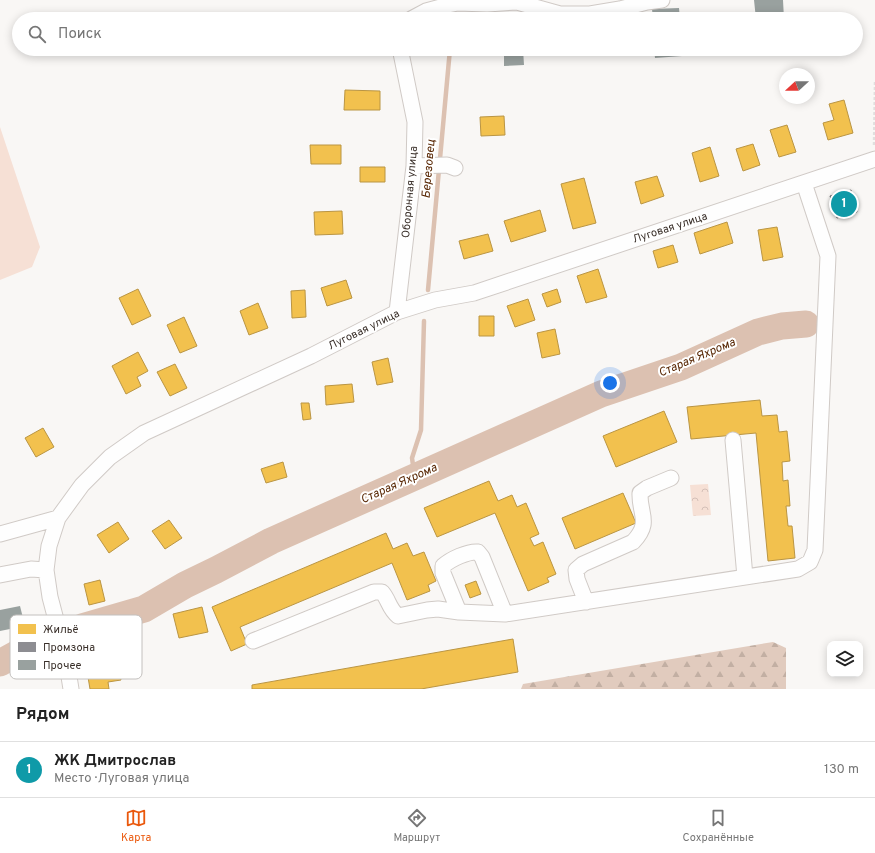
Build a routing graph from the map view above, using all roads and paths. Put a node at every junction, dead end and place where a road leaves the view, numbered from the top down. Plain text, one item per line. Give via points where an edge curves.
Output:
1 (662, 0) edge
2 (424, 12) edge
3 (553, 12) edge
4 (602, 12) edge
5 (401, 56) edge
6 (875, 82) edge
7 (874, 159) edge
8 (414, 166) junction
9 (445, 166) dead end
10 (804, 183) junction
11 (397, 312) junction
12 (733, 440) dead end
13 (671, 478) dead end
14 (58, 518) junction
15 (0, 534) edge
16 (46, 570) junction
17 (0, 575) edge
18 (745, 577) junction
19 (586, 602) junction
20 (459, 612) junction
21 (505, 614) junction
22 (55, 615) edge
23 (253, 641) dead end
24 (69, 679) edge
25 (71, 689) edge

1 - 4 street
2 - 3 street via 453,4 517,2
5 - 8 street, Оборонная улица via 415,122
6 - 7 path
7 - 10 street, Луговая улица
8 - 9 street
8 - 11 street, Оборонная улица
10 - 11 street, Луговая улица via 474,293 435,300
10 - 18 street via 828,256 815,550 810,562 798,569
11 - 14 street, Луговая улица via 311,356 144,433 110,457 82,485
12 - 18 street
13 - 19 street via 640,493 644,518 639,536 633,542 583,564 576,570
14 - 15 street
14 - 16 street, Луговая улица via 49,546
16 - 17 street via 31,569
16 - 22 street, Луговая улица
18 - 19 street
19 - 21 street
20 - 21 street
20 - 21 street via 443,573 443,566 478,552
20 - 23 street via 427,610 398,616 392,611 386,596 382,592 374,592
24 - 25 street, Луговая улица

